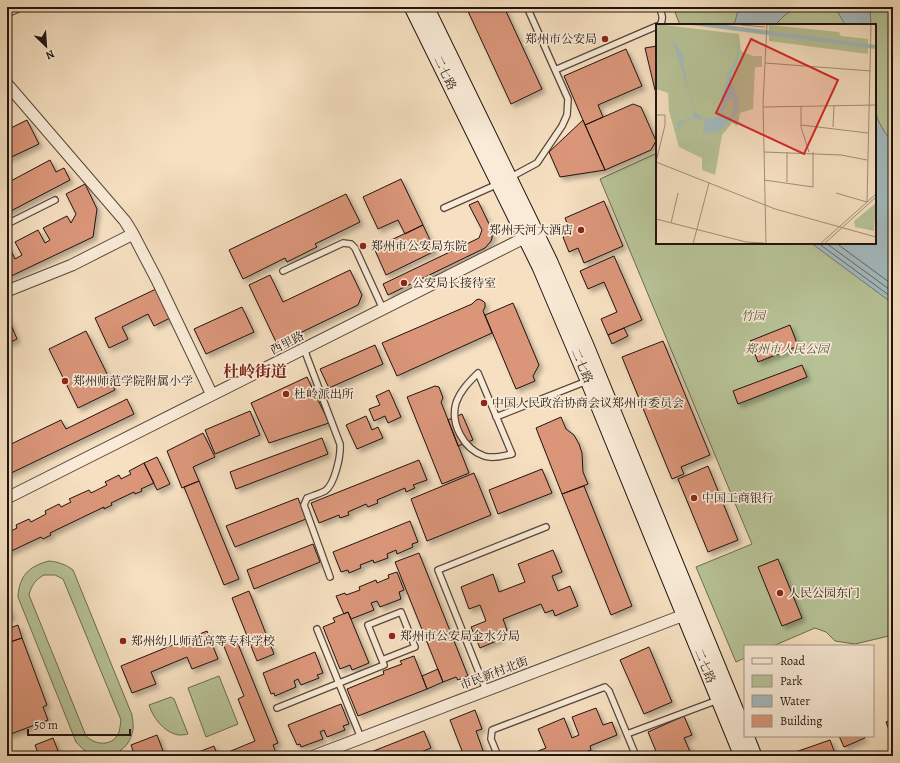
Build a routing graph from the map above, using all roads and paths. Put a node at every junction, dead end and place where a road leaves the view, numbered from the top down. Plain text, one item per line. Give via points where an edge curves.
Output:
1 (16, 7) edge
2 (412, 7) edge
3 (426, 7) edge
4 (526, 7) edge
5 (659, 7) edge
6 (7, 11) edge
7 (660, 24) edge
8 (656, 27) edge
9 (555, 70) junction
10 (7, 84) edge
11 (504, 180) junction
12 (55, 200) dead end
13 (444, 208) dead end
14 (7, 224) edge
15 (133, 234) junction
16 (531, 235) junction
17 (283, 271) dead end
18 (7, 291) edge
19 (384, 309) junction
20 (304, 348) junction
21 (588, 380) junction
22 (212, 395) junction
23 (496, 417) junction
24 (7, 498) edge
25 (546, 527) dead end
26 (330, 577) dead end
27 (684, 615) junction
28 (317, 629) dead end
29 (382, 660) junction
30 (339, 684) junction
31 (486, 690) junction
32 (719, 700) junction
33 (277, 708) dead end
34 (744, 730) edge
35 (627, 734) junction
36 (747, 737) edge
37 (361, 738) junction
38 (320, 755) edge
39 (498, 756) edge
40 (636, 756) edge
41 (742, 756) edge
42 (754, 756) edge

1 - 6 street
2 - 11 main road, 二七路
3 - 11 main road, 二七路
4 - 9 lane
5 - 7 lane via 663,16
8 - 9 lane
9 - 11 lane via 568,100 567,114 562,126 537,162
10 - 15 street via 125,221
11 - 13 lane
11 - 16 main road, 二七路
12 - 14 lane
15 - 18 street via 72,265
15 - 22 street
16 - 19 street, 西里路
16 - 21 main road, 二七路 via 540,268
16 - 34 main road, 二七路 via 550,262 584,341
17 - 19 lane via 343,243 351,244
19 - 20 street, 西里路
20 - 22 street, 西里路
20 - 26 lane via 341,452 332,482 326,490 307,498 304,505
21 - 23 lane
21 - 27 main road, 二七路
22 - 24 street, 西里路
23 - 23 lane via 480,379 478,373 466,385 456,402 456,426 463,440 473,450 494,458 512,454
25 - 31 lane via 438,570
27 - 31 street, 市民新村北街
27 - 32 main road, 二七路
28 - 30 lane
29 - 29 lane via 368,625 401,612 415,646
29 - 30 lane via 384,665
30 - 33 lane
30 - 37 lane
31 - 37 street, 市民新村北街
32 - 35 lane
32 - 41 main road, 二七路
35 - 39 lane via 605,687 492,730 492,739
35 - 40 lane
36 - 42 main road, 二七路
37 - 38 street, 市民新村北街

